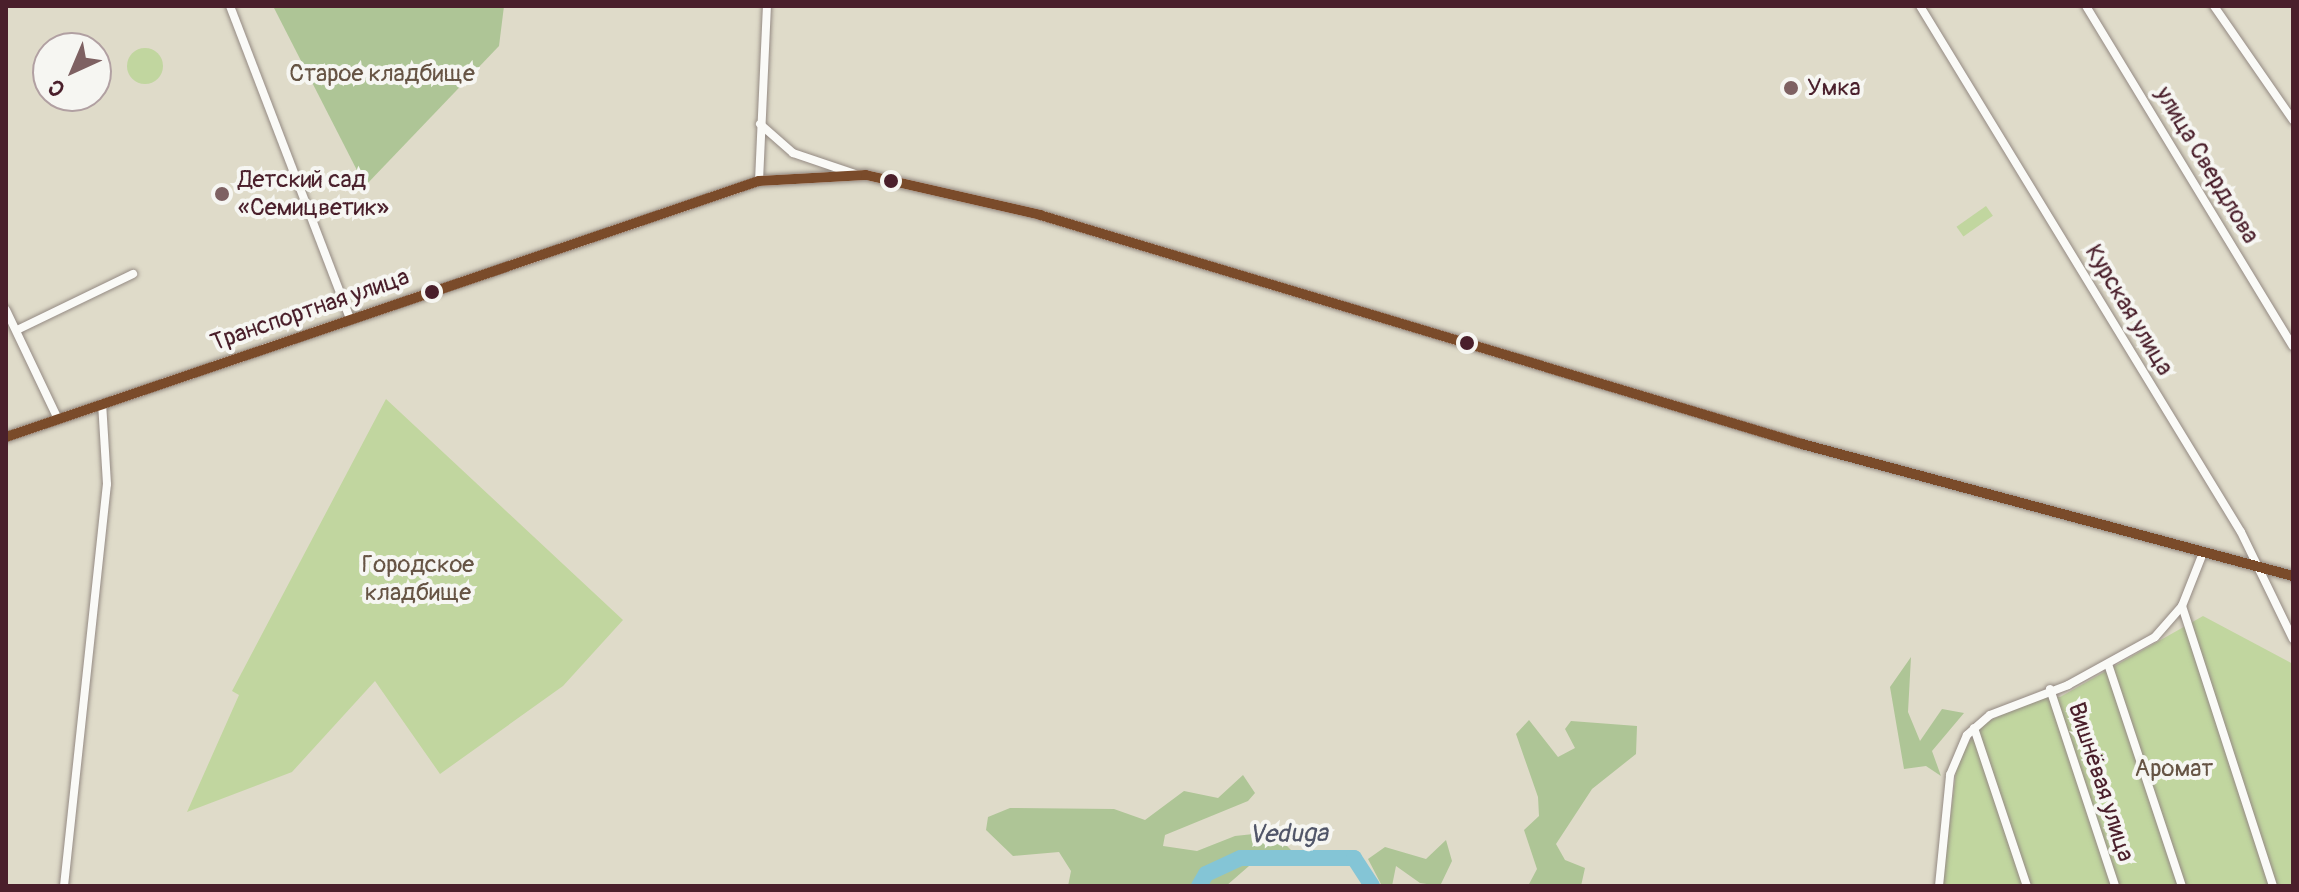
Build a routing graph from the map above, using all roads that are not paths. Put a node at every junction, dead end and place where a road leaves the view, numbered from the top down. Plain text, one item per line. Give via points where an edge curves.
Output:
1 (230, 6) edge
2 (767, 6) edge
3 (1920, 6) edge
4 (2086, 6) edge
5 (2214, 6) edge
6 (2293, 120) edge
7 (760, 124) junction
8 (859, 175) junction
9 (759, 181) junction
10 (133, 274) dead end
11 (6, 310) edge
12 (350, 318) junction
13 (17, 330) junction
14 (2293, 346) edge
15 (102, 403) junction
16 (58, 419) junction
17 (6, 437) edge
18 (2203, 553) junction
19 (2257, 567) junction
20 (2293, 576) edge
21 (2182, 606) junction
22 (2293, 639) edge
23 (2108, 664) junction
24 (2050, 689) junction
25 (1974, 728) junction
26 (64, 886) edge
27 (1939, 886) edge
28 (2027, 886) edge
29 (2115, 886) edge
30 (2182, 886) edge
31 (2273, 886) edge

1 - 12 street
2 - 7 street
3 - 19 street, Курская улица
4 - 14 street, улица Свердлова
5 - 6 street
7 - 8 street via 793,153
7 - 9 street
8 - 9 main road, Транспортная улица
8 - 18 main road, Транспортная улица via 932,185 1040,215 1389,325
9 - 12 main road, Транспортная улица
10 - 13 street
11 - 13 street
12 - 15 main road, Транспортная улица
13 - 16 street
15 - 16 main road, Транспортная улица
15 - 26 street via 107,484
16 - 17 main road, Транспортная улица
18 - 19 main road, Транспортная улица
18 - 21 street
19 - 20 main road, Транспортная улица
19 - 22 street, Курская улица
21 - 23 street via 2155,637
21 - 31 street
23 - 24 street
23 - 30 street
24 - 25 street
24 - 29 street, Вишнёвая улица
25 - 27 street via 1953,764
25 - 28 street

